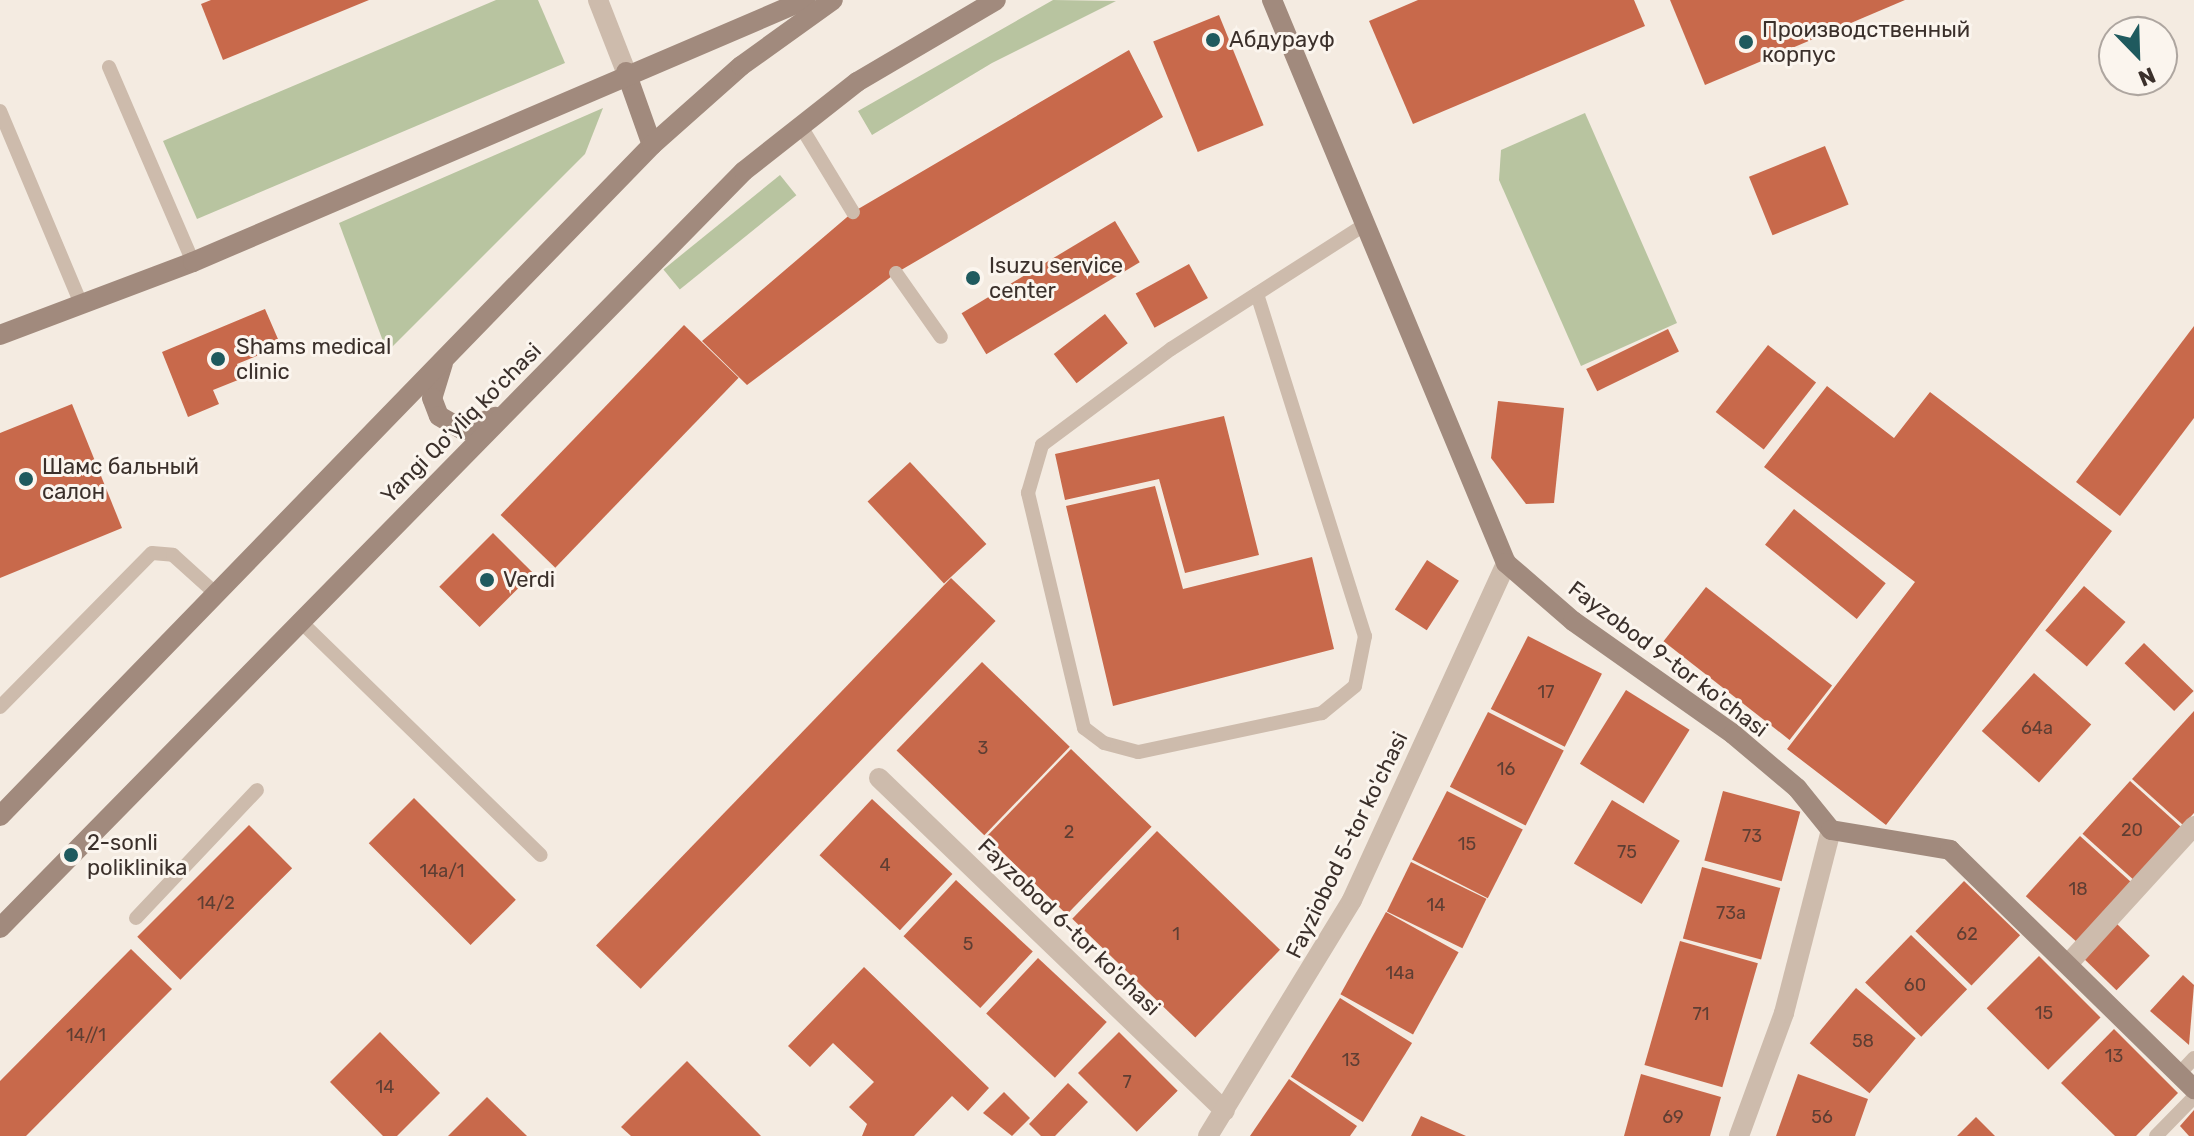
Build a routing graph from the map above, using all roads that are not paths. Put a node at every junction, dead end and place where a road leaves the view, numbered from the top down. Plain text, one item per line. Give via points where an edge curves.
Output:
1 (598, 0) edge
2 (805, 0) edge
3 (833, 0) edge
4 (996, 0) edge
5 (1272, 0) edge
6 (109, 67) dead end
7 (626, 72) junction
8 (0, 111) edge
9 (800, 125) junction
10 (652, 145) junction
11 (853, 212) dead end
12 (1367, 223) junction
13 (193, 262) junction
14 (896, 273) dead end
15 (1257, 294) junction
16 (81, 304) junction
17 (0, 335) edge
18 (941, 337) dead end
19 (449, 352) junction
20 (505, 412) junction
21 (1506, 563) junction
22 (214, 592) junction
23 (299, 620) junction
24 (0, 707) edge
25 (879, 778) dead end
26 (257, 790) dead end
27 (5, 804) edge
28 (2194, 826) edge
29 (1831, 830) junction
30 (541, 855) dead end
31 (136, 918) dead end
32 (0, 928) edge
33 (2068, 964) junction
34 (2194, 1058) edge
35 (2179, 1074) junction
36 (2194, 1089) edge
37 (2194, 1097) edge
38 (1225, 1111) junction
39 (1208, 1136) edge
40 (1739, 1136) edge
41 (2156, 1136) edge

1 - 7 street
2 - 7 main road
3 - 10 main road via 741,66
4 - 9 main road, Yangi Qo'yliq ko'chasi via 886,63
5 - 12 main road
6 - 13 lane
7 - 10 main road
7 - 13 main road
8 - 16 lane
9 - 11 lane
9 - 20 main road, Yangi Qo'yliq ko'chasi via 744,171
10 - 19 main road
12 - 15 lane
12 - 21 main road
13 - 16 main road
14 - 18 lane
15 - 15 lane via 1042,445 1031,467 1028,493 1084,728 1104,743 1138,752 1322,713 1355,686 1365,636
16 - 17 main road
19 - 20 main road via 432,398 439,416 463,430
19 - 22 main road
20 - 23 main road, Yangi Qo'yliq ko'chasi
21 - 29 main road, Fayzobod 9-tor ko'chasi via 1573,621 1733,734 1797,788
21 - 38 street, Fayziobod 5-tor ko'chasi via 1352,900
22 - 24 lane via 173,555 152,553
22 - 27 main road
23 - 30 lane
23 - 32 main road, Yangi Qo'yliq ko'chasi
25 - 38 street, Fayzobod 6-tor ko'chasi
26 - 31 lane
28 - 33 street
29 - 33 main road via 1950,850
29 - 40 street via 1784,1013
33 - 35 main road
34 - 35 lane
35 - 36 main road
37 - 41 lane
38 - 39 street, Fayziobod 5-tor ko'chasi

